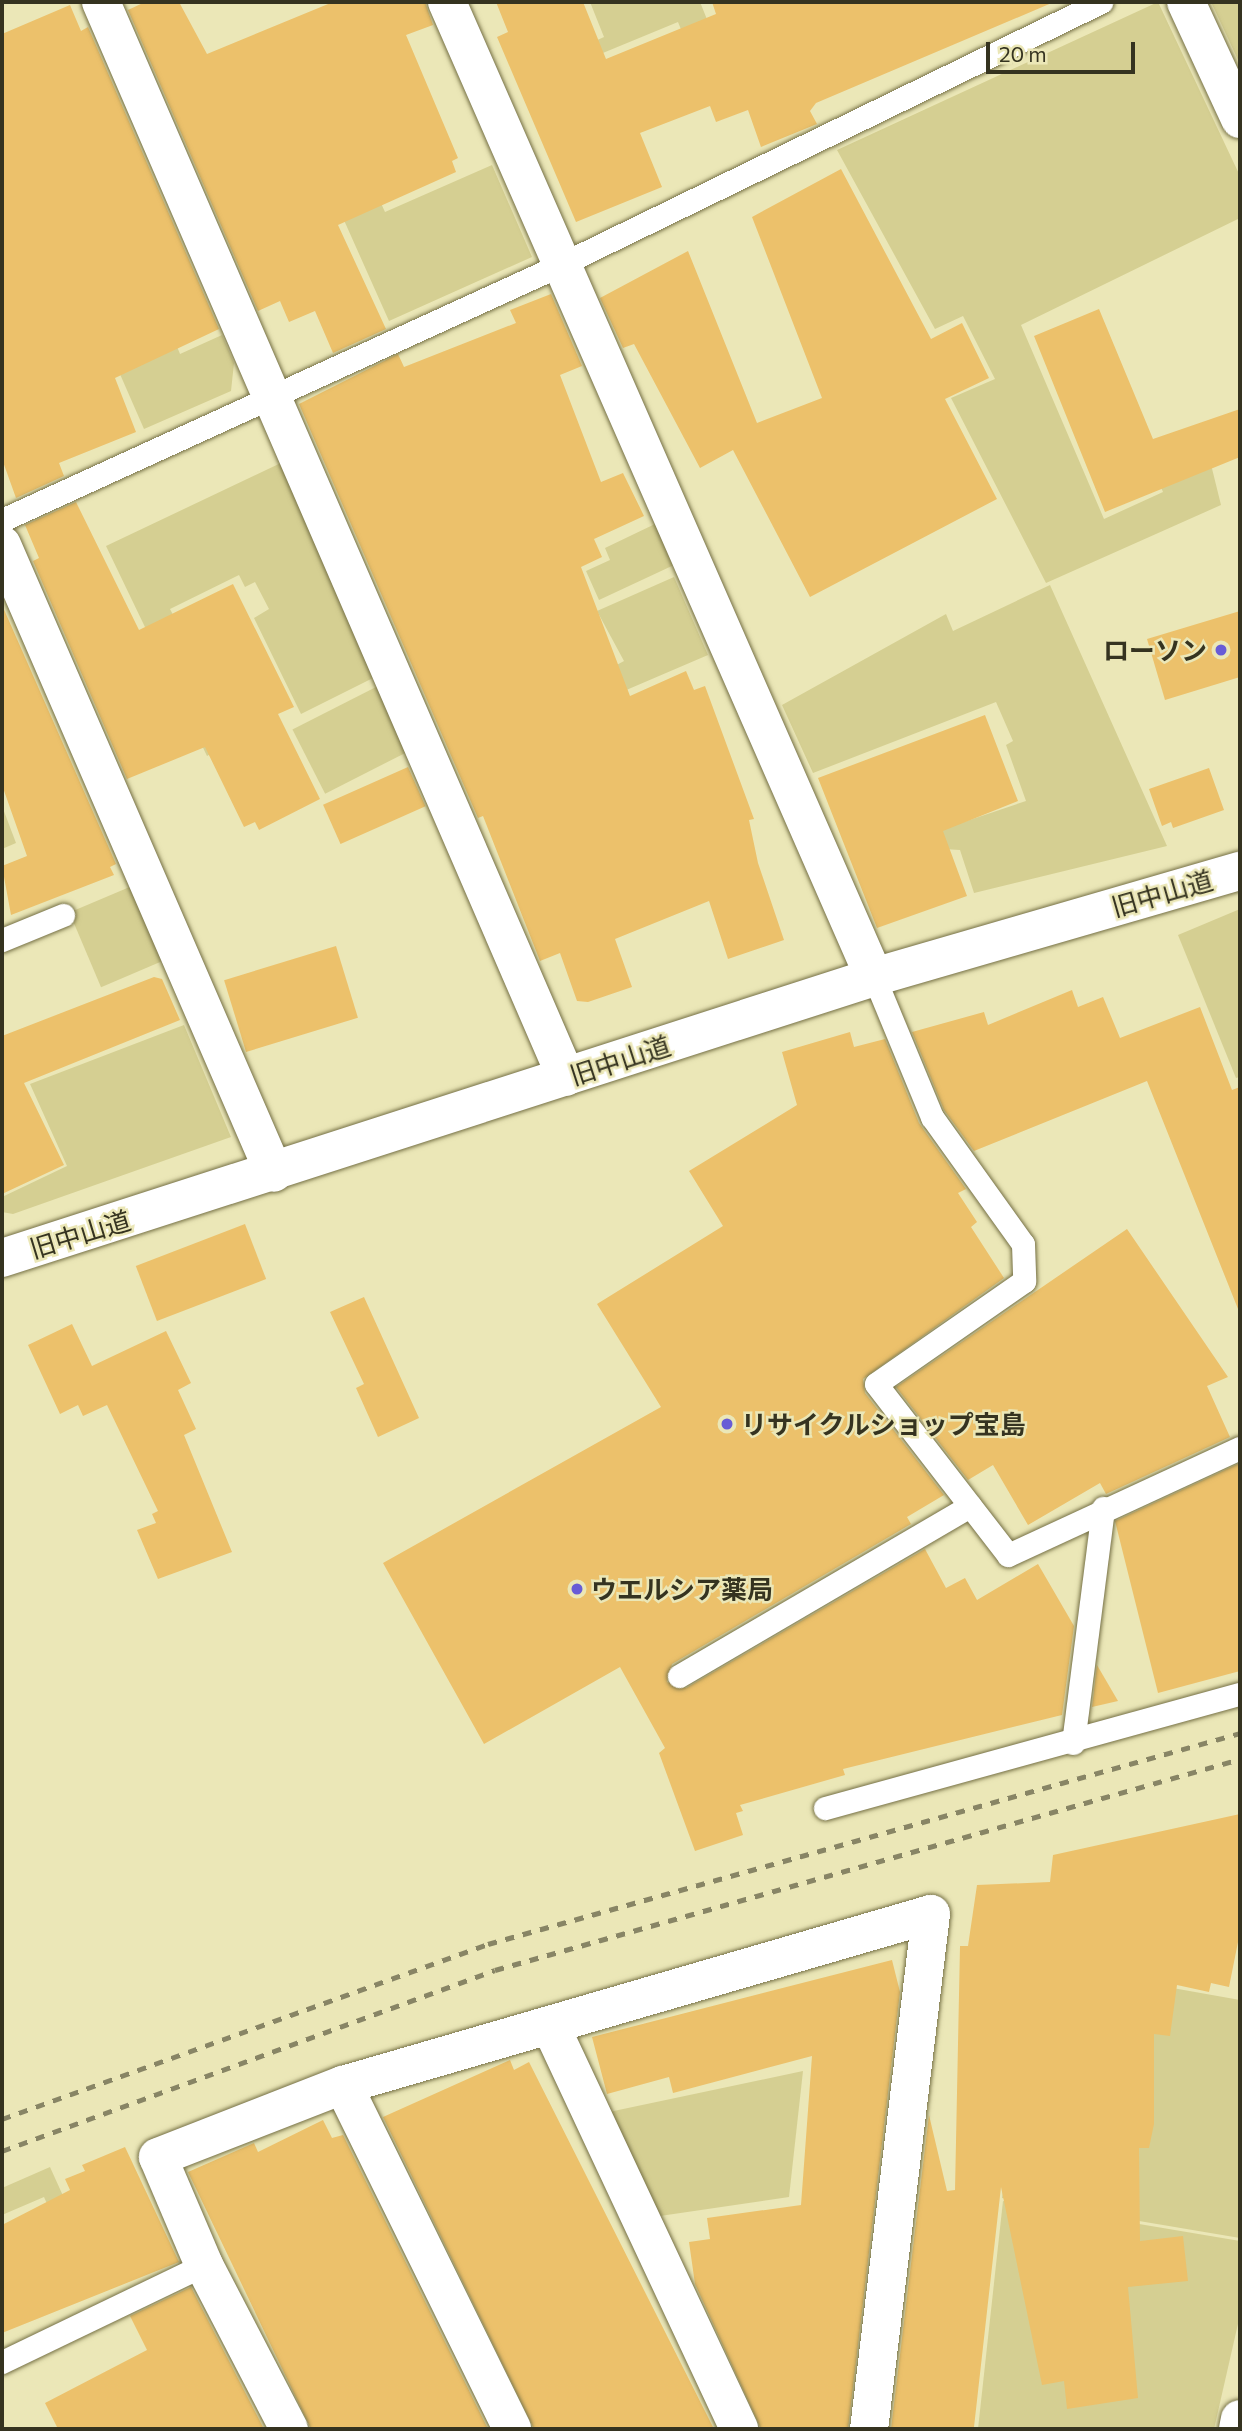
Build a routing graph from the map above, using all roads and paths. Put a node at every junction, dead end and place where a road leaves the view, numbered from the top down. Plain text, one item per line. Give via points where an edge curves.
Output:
1 (101, 2) edge
2 (447, 2) edge
3 (1101, 2) edge
4 (1186, 2) edge
5 (1240, 119) edge
6 (560, 265) junction
7 (273, 396) junction
8 (2, 520) edge
9 (2, 545) edge
10 (1240, 871) edge
11 (63, 915) dead end
12 (2, 940) edge
13 (874, 976) junction
14 (566, 1077) junction
15 (274, 1173) junction
16 (2, 1258) edge
17 (1240, 1448) edge
18 (970, 1506) junction
19 (1103, 1508) junction
20 (679, 1676) dead end
21 (1240, 1694) edge
22 (1073, 1743) junction
23 (825, 1808) dead end
24 (550, 2025) junction
25 (343, 2085) junction
26 (204, 2264) junction
27 (2, 2362) edge
28 (1240, 2419) edge
29 (289, 2429) edge
30 (512, 2429) edge
31 (739, 2429) edge
32 (869, 2429) edge
33 (1238, 2429) edge

1 - 7 street
2 - 6 street
3 - 6 lane
4 - 5 street
6 - 7 lane
6 - 13 street
7 - 8 lane
7 - 14 street
9 - 15 street
10 - 13 street, 旧中山道
11 - 12 lane
13 - 14 street, 旧中山道
13 - 18 lane via 932,1117 1023,1244 1024,1281 876,1384
14 - 15 street, 旧中山道
15 - 16 street, 旧中山道
17 - 19 lane
18 - 19 lane via 1008,1555
18 - 20 lane
19 - 22 lane
21 - 22 lane
22 - 23 lane
24 - 25 street
24 - 31 street
24 - 32 street via 931,1914
25 - 26 street via 158,2157
25 - 30 street
26 - 27 lane
26 - 29 street
28 - 33 street

